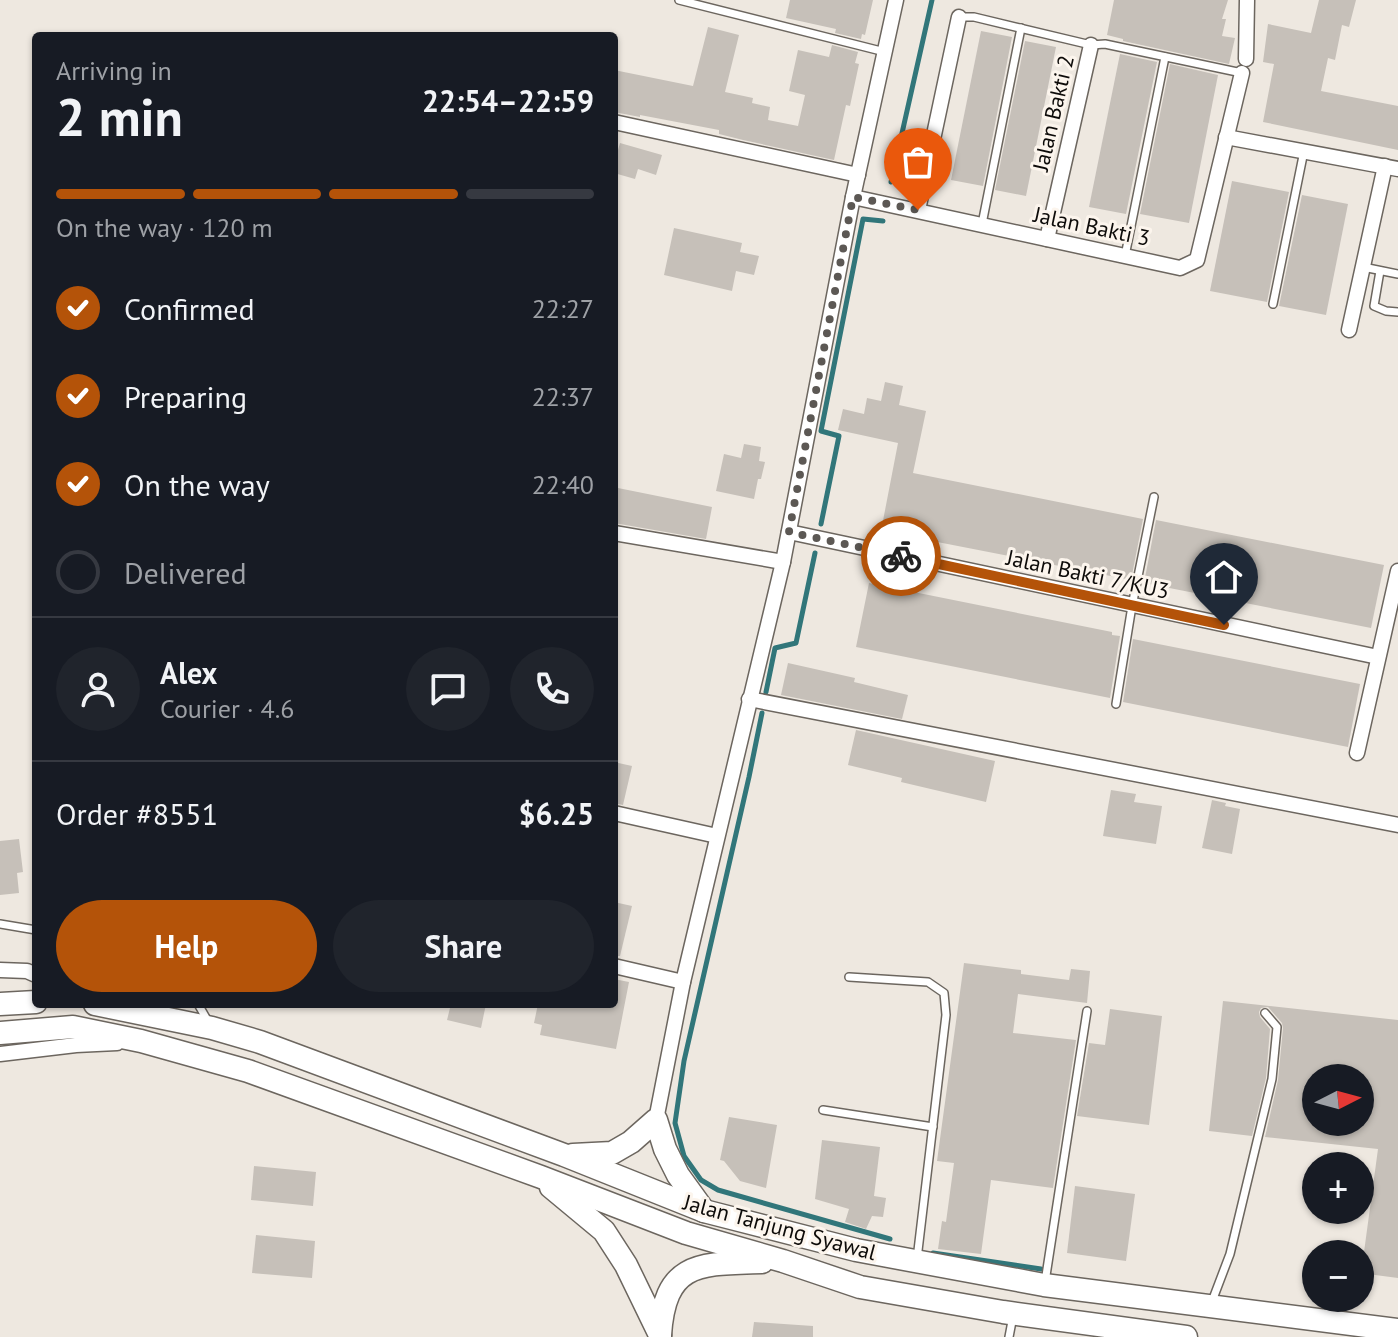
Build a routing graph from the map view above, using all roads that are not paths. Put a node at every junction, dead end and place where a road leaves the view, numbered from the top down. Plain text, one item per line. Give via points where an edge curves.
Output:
1 (679, 0) edge
2 (896, 0) edge
3 (1247, 0) edge
4 (959, 17) joint
5 (1021, 28) junction
6 (1091, 45) junction
7 (885, 52) junction
8 (1165, 57) junction
9 (1244, 66) junction
10 (618, 123) edge
11 (1226, 137) junction
12 (1304, 151) junction
13 (1391, 167) edge
14 (858, 175) junction
15 (853, 197) junction
16 (918, 210) junction
17 (982, 224) junction
18 (1047, 239) junction
19 (1125, 256) junction
20 (1363, 267) junction
21 (1380, 271) junction
22 (1398, 274) edge
23 (1273, 304) dead end
24 (1398, 312) edge
25 (1349, 330) dead end
26 (1154, 497) dead end
27 (789, 532) junction
28 (618, 534) edge
29 (783, 562) junction
30 (1398, 571) edge
31 (1132, 606) junction
32 (1378, 657) junction
33 (749, 699) junction
34 (1116, 704) dead end
35 (1357, 753) dead end
36 (618, 814) edge
37 (1398, 825) edge
38 (717, 836) junction
39 (0, 924) edge
40 (32, 929) edge
41 (618, 967) edge
42 (0, 970) edge
43 (32, 973) edge
44 (849, 977) dead end
45 (683, 982) junction
46 (32, 1002) edge
47 (5, 1004) edge
48 (137, 1008) edge
49 (200, 1008) edge
50 (1087, 1011) dead end
51 (1265, 1013) dead end
52 (212, 1028) junction
53 (4, 1032) edge
54 (141, 1041) junction
55 (0, 1054) edge
56 (823, 1110) dead end
57 (656, 1120) junction
58 (933, 1127) junction
59 (564, 1155) junction
60 (541, 1177) junction
61 (704, 1211) junction
62 (783, 1261) junction
63 (917, 1261) junction
64 (1044, 1285) junction
65 (1210, 1307) junction
66 (1013, 1314) junction
67 (1398, 1330) edge
68 (1129, 1333) edge
69 (659, 1336) edge
70 (1009, 1337) edge
71 (1186, 1337) edge

1 - 7 lane
2 - 7 street
3 - 9 street
4 - 5 lane
4 - 16 street
5 - 6 lane
5 - 17 lane
6 - 8 lane
6 - 18 street, Jalan Bakti 2
7 - 14 street
8 - 9 lane
8 - 19 lane
9 - 11 street
10 - 14 street
11 - 12 street
11 - 19 street, Jalan Bakti 3 via 1197,260 1180,268
12 - 13 street
12 - 23 lane
13 - 20 street
14 - 15 street
15 - 16 street, Jalan Bakti 3
15 - 27 street
16 - 17 street, Jalan Bakti 3
17 - 18 street, Jalan Bakti 3
18 - 19 street, Jalan Bakti 3
20 - 21 lane
20 - 25 street
21 - 22 lane
21 - 24 lane via 1374,306
26 - 31 lane
27 - 29 street
27 - 31 street, Jalan Bakti 7/KU3
28 - 29 street
29 - 33 street
30 - 32 street
31 - 32 street, Jalan Bakti 7/KU3
31 - 34 lane
32 - 35 street
33 - 37 street
33 - 38 street
36 - 38 street
38 - 45 street
39 - 40 lane
41 - 45 street
42 - 43 street
44 - 58 lane via 928,982 944,993
45 - 57 street
46 - 47 main road
48 - 52 main road, Jalan Tanjung Syawal
49 - 52 lane
50 - 64 lane
51 - 65 lane via 1277,1027 1272,1079 1230,1254
52 - 59 main road, Jalan Tanjung Syawal
53 - 54 main road, Jalan Tanjung Syawal via 73,1027
54 - 55 street
54 - 60 main road, Jalan Tanjung Syawal via 248,1071
56 - 58 lane
57 - 59 main road via 612,1153
57 - 61 main road via 678,1175
58 - 63 lane
59 - 61 main road, Jalan Tanjung Syawal
60 - 62 main road, Jalan Tanjung Syawal via 686,1233
60 - 69 main road via 604,1231
61 - 63 main road, Jalan Tanjung Syawal
62 - 66 main road, Jalan Tanjung Syawal via 860,1287
62 - 69 main road via 689,1269 670,1287
63 - 64 main road, Jalan Tanjung Syawal
64 - 65 main road, Jalan Tanjung Syawal
65 - 67 main road, Jalan Tanjung Syawal
66 - 68 main road, Jalan Tanjung Syawal
66 - 70 lane
68 - 71 main road, Jalan Tanjung Syawal

